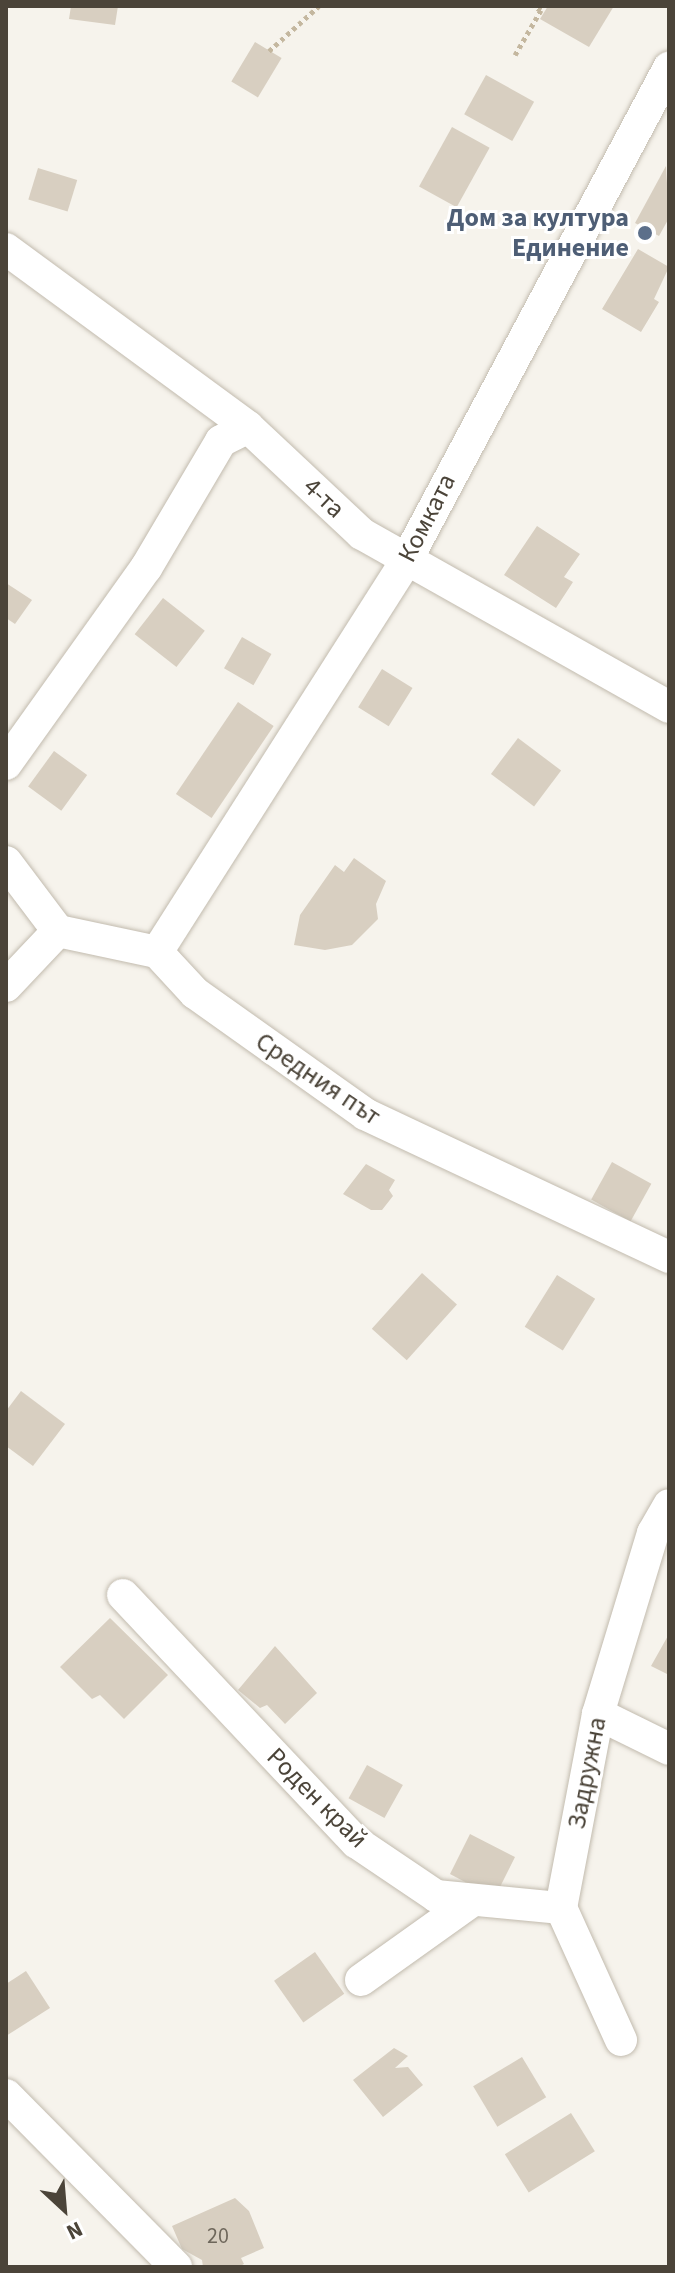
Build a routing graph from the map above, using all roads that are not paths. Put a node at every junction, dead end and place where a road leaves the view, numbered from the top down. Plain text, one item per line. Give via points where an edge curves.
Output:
1 (669, 68) edge
2 (6, 249) edge
3 (248, 427) junction
4 (407, 559) junction
5 (669, 707) edge
6 (6, 764) edge
7 (6, 862) edge
8 (58, 931) junction
9 (157, 952) junction
10 (6, 986) edge
11 (669, 1257) edge
12 (669, 1505) edge
13 (123, 1595) dead end
14 (598, 1714) junction
15 (669, 1749) edge
16 (469, 1903) junction
17 (561, 1908) junction
18 (361, 1980) dead end
19 (621, 2040) dead end
20 (6, 2095) edge
21 (176, 2267) edge

1 - 4 street, Комката
2 - 3 street, 4-та
3 - 4 street, 4-та via 362,534
3 - 6 street via 221,441 146,568
4 - 5 street, 4-та
4 - 9 street, Комката
7 - 8 street
8 - 9 street
8 - 10 street
9 - 11 street, Средния път via 195,993 365,1114
12 - 14 street, Задружна via 653,1533
13 - 16 street, Роден край via 356,1842 436,1896
14 - 15 street
14 - 17 street, Задружна
16 - 17 street, Роден край
16 - 18 street
17 - 19 street
20 - 21 street

